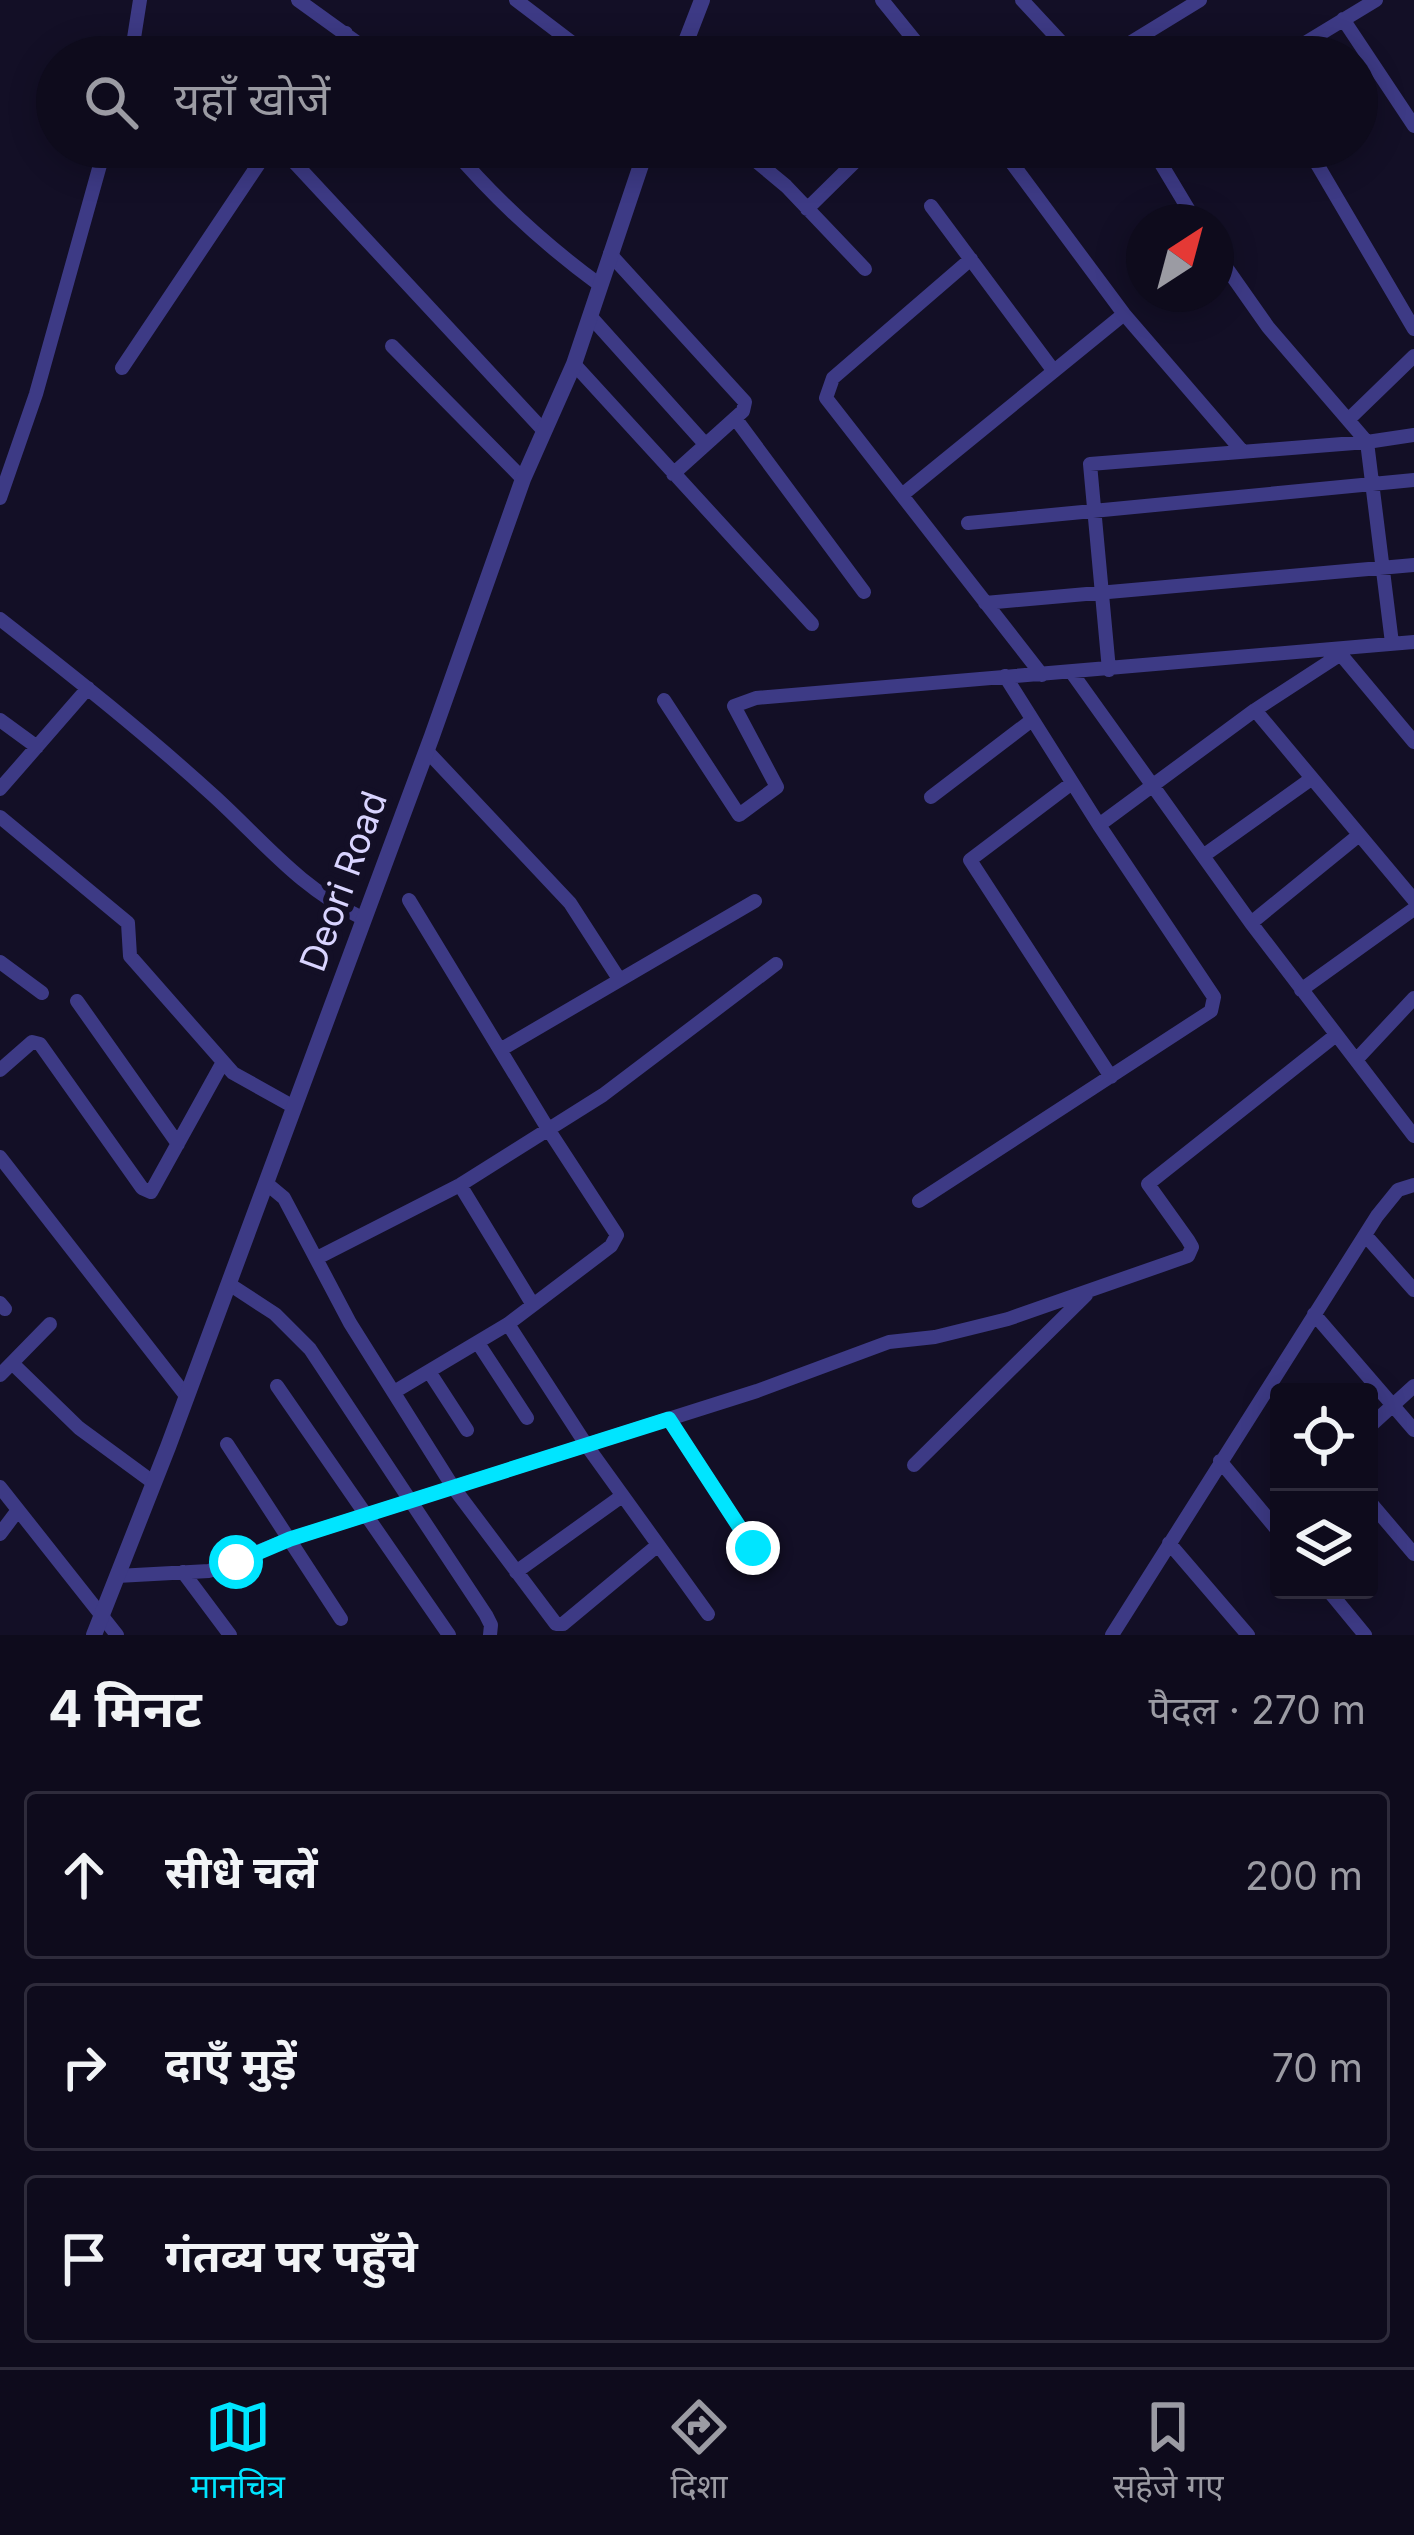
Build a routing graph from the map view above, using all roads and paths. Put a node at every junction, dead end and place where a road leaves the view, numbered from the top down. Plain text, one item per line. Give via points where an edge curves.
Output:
1 (140, 0) edge
2 (298, 0) edge
3 (516, 0) edge
4 (701, 0) edge
5 (882, 0) edge
6 (1022, 0) edge
7 (1200, 0) edge
8 (1376, 0) edge
9 (1343, 19) junction
10 (346, 33) junction
11 (134, 36) edge
12 (344, 36) edge
13 (350, 36) edge
14 (563, 36) edge
15 (688, 36) edge
16 (911, 36) edge
17 (1055, 36) edge
18 (1141, 36) edge
19 (1316, 36) edge
20 (1354, 36) edge
21 (1378, 72) edge
22 (1414, 126) edge
23 (99, 168) edge
24 (255, 168) edge
25 (300, 168) edge
26 (471, 168) edge
27 (640, 168) edge
28 (762, 168) edge
29 (849, 168) edge
30 (1016, 168) edge
31 (1164, 168) edge
32 (1319, 168) edge
33 (1185, 204) edge
34 (932, 206) dead end
35 (807, 209) junction
36 (610, 254) junction
37 (971, 260) junction
38 (865, 269) dead end
39 (1234, 279) edge
40 (600, 285) junction
41 (1124, 314) junction
42 (590, 316) junction
43 (1414, 329) edge
44 (392, 346) dead end
45 (1414, 356) edge
46 (574, 364) junction
47 (122, 368) dead end
48 (1053, 370) junction
49 (735, 418) junction
50 (1348, 420) junction
51 (544, 431) junction
52 (1414, 435) edge
53 (1367, 442) junction
54 (705, 444) junction
55 (1243, 452) junction
56 (673, 474) junction
57 (523, 479) junction
58 (1414, 480) edge
59 (1375, 484) junction
60 (902, 495) junction
61 (0, 498) edge
62 (1093, 510) junction
63 (968, 523) dead end
64 (1414, 566) edge
65 (1382, 567) junction
66 (863, 592) dead end
67 (1102, 592) junction
68 (985, 603) junction
69 (0, 619) edge
70 (812, 624) dead end
71 (1414, 642) edge
72 (1392, 643) junction
73 (1337, 651) junction
74 (1109, 670) junction
75 (1072, 673) junction
76 (1042, 675) junction
77 (1005, 676) junction
78 (88, 688) junction
79 (664, 700) dead end
80 (1255, 710) junction
81 (0, 720) edge
82 (1032, 720) junction
83 (1414, 742) edge
84 (37, 747) junction
85 (427, 751) junction
86 (1311, 779) junction
87 (1072, 783) junction
88 (1150, 786) junction
89 (0, 789) edge
90 (931, 797) dead end
91 (0, 818) edge
92 (1099, 825) junction
93 (1359, 835) junction
94 (1203, 856) junction
95 (410, 900) dead end
96 (755, 902) dead end
97 (1414, 905) edge
98 (364, 919) junction
99 (1251, 923) junction
100 (0, 962) edge
101 (776, 964) dead end
102 (620, 979) junction
103 (1301, 990) junction
104 (42, 993) dead end
105 (1414, 998) edge
106 (77, 1001) dead end
107 (1336, 1035) junction
108 (500, 1050) junction
109 (1356, 1060) junction
110 (224, 1062) junction
111 (0, 1070) edge
112 (1111, 1077) junction
113 (294, 1107) junction
114 (548, 1129) junction
115 (1414, 1136) edge
116 (178, 1144) junction
117 (0, 1157) edge
118 (266, 1183) junction
119 (460, 1185) junction
120 (1414, 1185) edge
121 (919, 1201) dead end
122 (1366, 1236) junction
123 (317, 1258) junction
124 (229, 1284) junction
125 (1414, 1290) edge
126 (1089, 1292) junction
127 (533, 1305) junction
128 (1313, 1314) junction
129 (50, 1324) dead end
130 (508, 1324) junction
131 (478, 1343) junction
132 (12, 1363) junction
133 (430, 1372) junction
134 (0, 1375) edge
135 (1277, 1383) edge
136 (277, 1386) dead end
137 (1414, 1386) edge
138 (394, 1392) junction
139 (1270, 1394) edge
140 (187, 1397) junction
141 (1392, 1405) junction
142 (527, 1418) dead end
143 (1378, 1418) edge
144 (669, 1419) junction
145 (466, 1430) dead end
146 (1414, 1430) edge
147 (227, 1444) dead end
148 (587, 1446) junction
149 (1220, 1461) junction
150 (914, 1465) dead end
151 (154, 1483) junction
152 (0, 1487) edge
153 (453, 1487) junction
154 (622, 1496) junction
155 (411, 1501) junction
156 (18, 1510) junction
157 (1378, 1512) edge
158 (369, 1515) junction
159 (1270, 1521) edge
160 (0, 1534) edge
161 (290, 1539) junction
162 (1169, 1543) junction
163 (658, 1546) junction
164 (753, 1548) dead end
165 (1414, 1554) edge
166 (183, 1572) junction
167 (516, 1572) junction
168 (118, 1576) junction
169 (1335, 1599) edge
170 (708, 1614) dead end
171 (102, 1615) junction
172 (340, 1619) dead end
173 (1116, 1633) edge
174 (94, 1635) edge
175 (117, 1635) edge
176 (230, 1635) edge
177 (448, 1635) edge
178 (490, 1635) edge
179 (1247, 1635) edge
180 (1365, 1635) edge

1 - 11 street
2 - 10 street
3 - 14 street
4 - 15 street
5 - 16 street
6 - 17 street
7 - 18 street
8 - 9 street
9 - 19 street
9 - 20 street
10 - 12 street
10 - 13 street
21 - 22 street
23 - 61 street
24 - 47 street
25 - 51 street
26 - 40 street
27 - 36 street, Deori Road
28 - 35 street
29 - 35 street
30 - 41 street
31 - 33 street
32 - 43 street
34 - 37 street
35 - 38 street
36 - 40 street, Deori Road
36 - 49 street via 744,400
37 - 48 street
37 - 60 street via 825,393
39 - 50 street
40 - 42 street, Deori Road
41 - 48 street
41 - 55 street
42 - 46 street, Deori Road
42 - 54 street
44 - 57 street
45 - 50 street
46 - 51 street, Deori Road
46 - 56 street
48 - 60 street
49 - 54 street
49 - 66 street
50 - 53 street
51 - 57 street, Deori Road
52 - 53 street
53 - 55 street
53 - 59 street
54 - 56 street
55 - 62 street via 1092,463
56 - 70 street
57 - 85 street, Deori Road
58 - 59 street
59 - 62 street
59 - 65 street
60 - 68 street
62 - 63 street
62 - 67 street
64 - 65 street
65 - 67 street
65 - 72 street
67 - 68 street
67 - 74 street
68 - 76 street
69 - 78 street
71 - 72 street
72 - 73 street
73 - 74 street
73 - 80 street
73 - 83 street
74 - 75 street
75 - 76 street
75 - 88 street
76 - 77 street
77 - 79 street via 734,706 777,787 739,814
77 - 82 street
78 - 84 street
78 - 98 street via 286,869
80 - 86 street
80 - 88 street
81 - 84 street
82 - 87 street
82 - 90 street
84 - 89 street
85 - 98 street, Deori Road
85 - 102 street via 570,903
86 - 93 street
86 - 94 street
87 - 92 street
87 - 112 street via 970,863
88 - 92 street
88 - 94 street
91 - 110 street via 128,922 130,956
92 - 112 street via 1214,997 1211,1011
93 - 97 street
93 - 99 street
94 - 99 street
95 - 108 street
96 - 102 street
97 - 103 street
98 - 113 street, Deori Road
99 - 103 street
100 - 104 street
101 - 114 street
102 - 108 street
103 - 107 street
105 - 109 street
106 - 116 street
107 - 109 street
107 - 126 street via 1148,1184 1191,1252
108 - 114 street
109 - 115 street
110 - 113 street
110 - 116 street
111 - 116 street via 32,1042 40,1044 146,1191 155,1189
112 - 121 street
113 - 118 street, Deori Road
114 - 119 street
114 - 127 street via 617,1235
117 - 140 street
118 - 123 street via 284,1198
118 - 124 street, Deori Road
119 - 123 street
119 - 127 street
120 - 122 street via 1392,1195
122 - 125 street
122 - 128 street
123 - 138 street
124 - 140 street, Deori Road
124 - 155 street via 310,1349
126 - 144 street via 987,1325 890,1342
126 - 150 street
127 - 130 street
128 - 135 street
128 - 141 street
129 - 132 street
130 - 131 street
130 - 148 street
131 - 133 street
131 - 142 street
132 - 134 street
132 - 151 street via 79,1428
133 - 138 street
133 - 145 street
136 - 158 street
137 - 141 street
138 - 153 street
139 - 149 street
140 - 151 street, Deori Road
141 - 143 street
141 - 146 street
144 - 148 street
144 - 164 street
147 - 161 street
148 - 153 street
148 - 154 street
149 - 159 street
149 - 162 street
151 - 168 street, Deori Road
152 - 156 street
153 - 155 street
153 - 167 street
154 - 163 street
154 - 167 street
155 - 158 street
155 - 178 street via 486,1615
156 - 160 street
156 - 171 street
157 - 165 street
158 - 161 street
158 - 177 street
161 - 166 street via 225,1567
161 - 172 street
162 - 173 street
162 - 179 street
163 - 167 street via 559,1626
163 - 170 street
166 - 168 street
166 - 176 street
168 - 171 street, Deori Road
169 - 180 street
171 - 174 street, Deori Road
171 - 175 street

